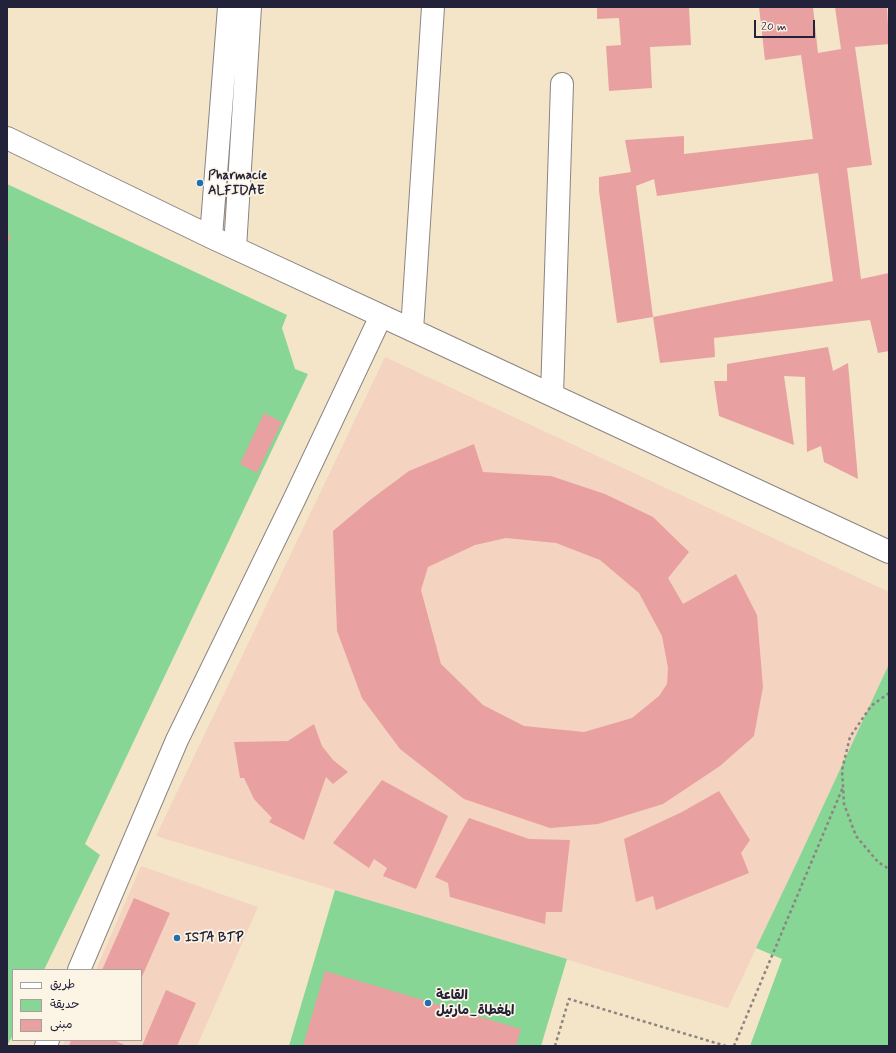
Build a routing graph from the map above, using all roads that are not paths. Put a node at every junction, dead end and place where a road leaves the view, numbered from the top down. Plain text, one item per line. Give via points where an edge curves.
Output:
1 (229, 7) edge
2 (250, 7) edge
3 (433, 7) edge
4 (562, 84) dead end
5 (7, 138) edge
6 (211, 237) junction
7 (235, 248) junction
8 (381, 316) junction
9 (412, 330) junction
10 (552, 395) junction
11 (889, 552) edge
12 (78, 969) edge

1 - 6 street
2 - 7 street
3 - 9 street
4 - 10 street
5 - 6 street
6 - 7 street
7 - 8 street
8 - 9 street
8 - 12 street via 177,740
9 - 10 street
10 - 11 street

